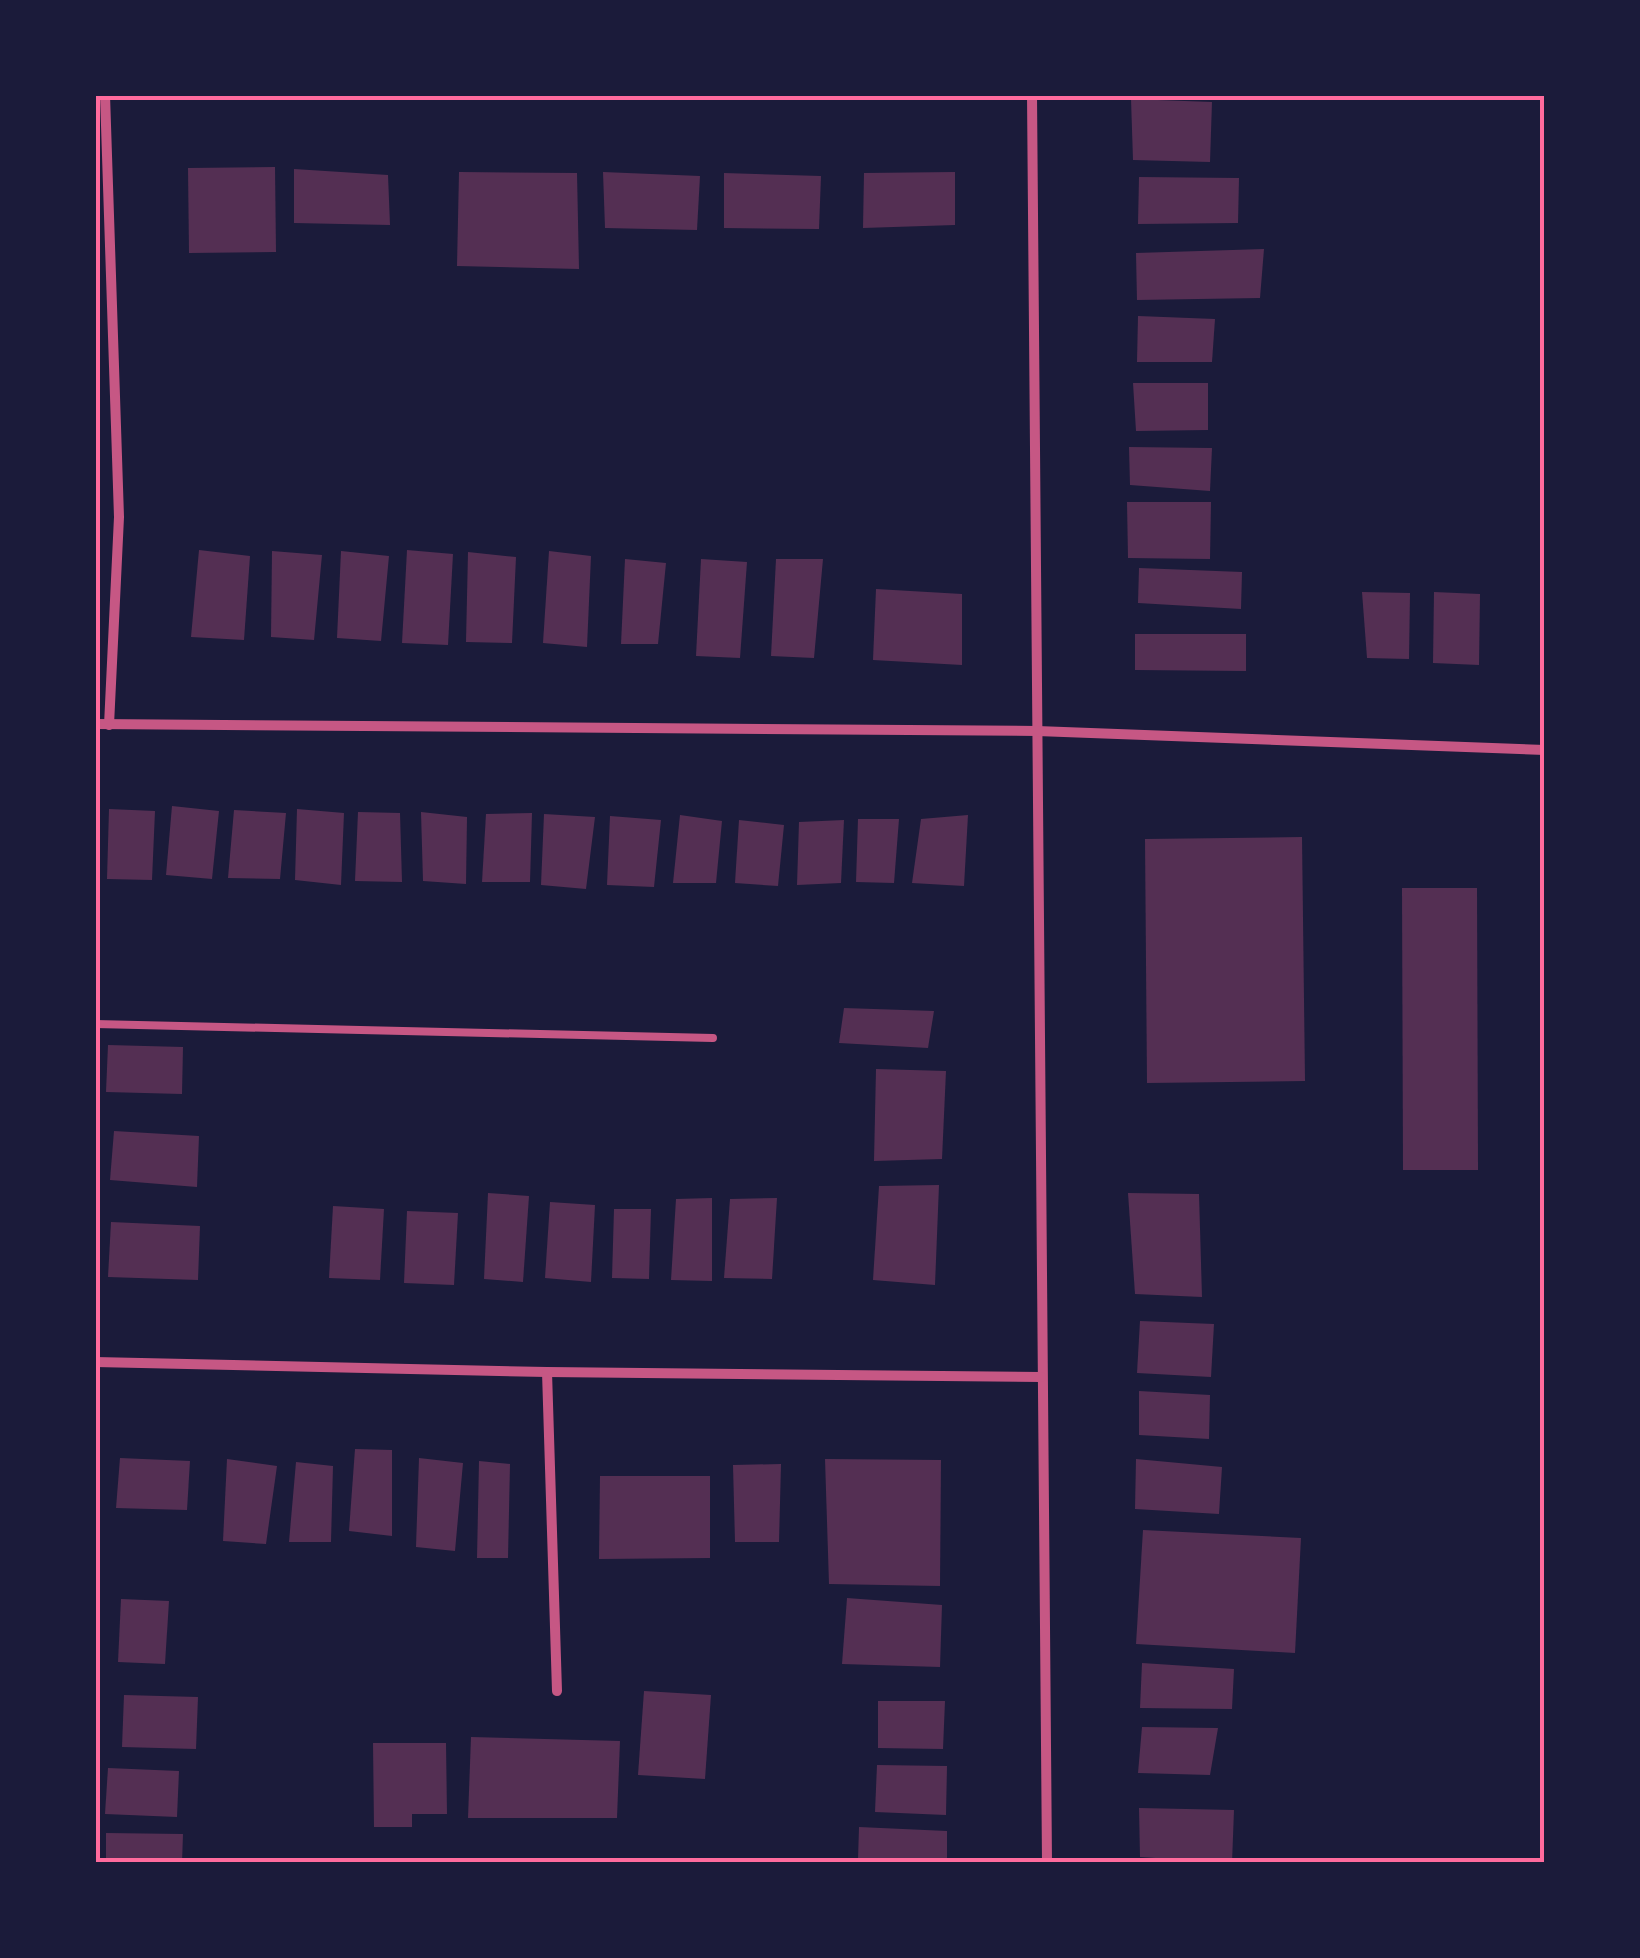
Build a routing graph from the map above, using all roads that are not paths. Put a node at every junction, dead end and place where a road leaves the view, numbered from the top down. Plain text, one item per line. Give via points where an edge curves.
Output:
1 (105, 95) edge
2 (1032, 95) edge
3 (95, 724) edge
4 (109, 724) junction
5 (1037, 731) junction
6 (1545, 750) edge
7 (95, 1024) edge
8 (713, 1038) dead end
9 (95, 1362) edge
10 (546, 1372) junction
11 (1041, 1377) junction
12 (557, 1692) dead end
13 (1047, 1863) edge

1 - 4 street via 119,518
2 - 5 street
3 - 4 street
4 - 5 street
5 - 6 street
5 - 11 street
7 - 8 lane
9 - 10 street
10 - 11 street
10 - 12 street
11 - 13 street

